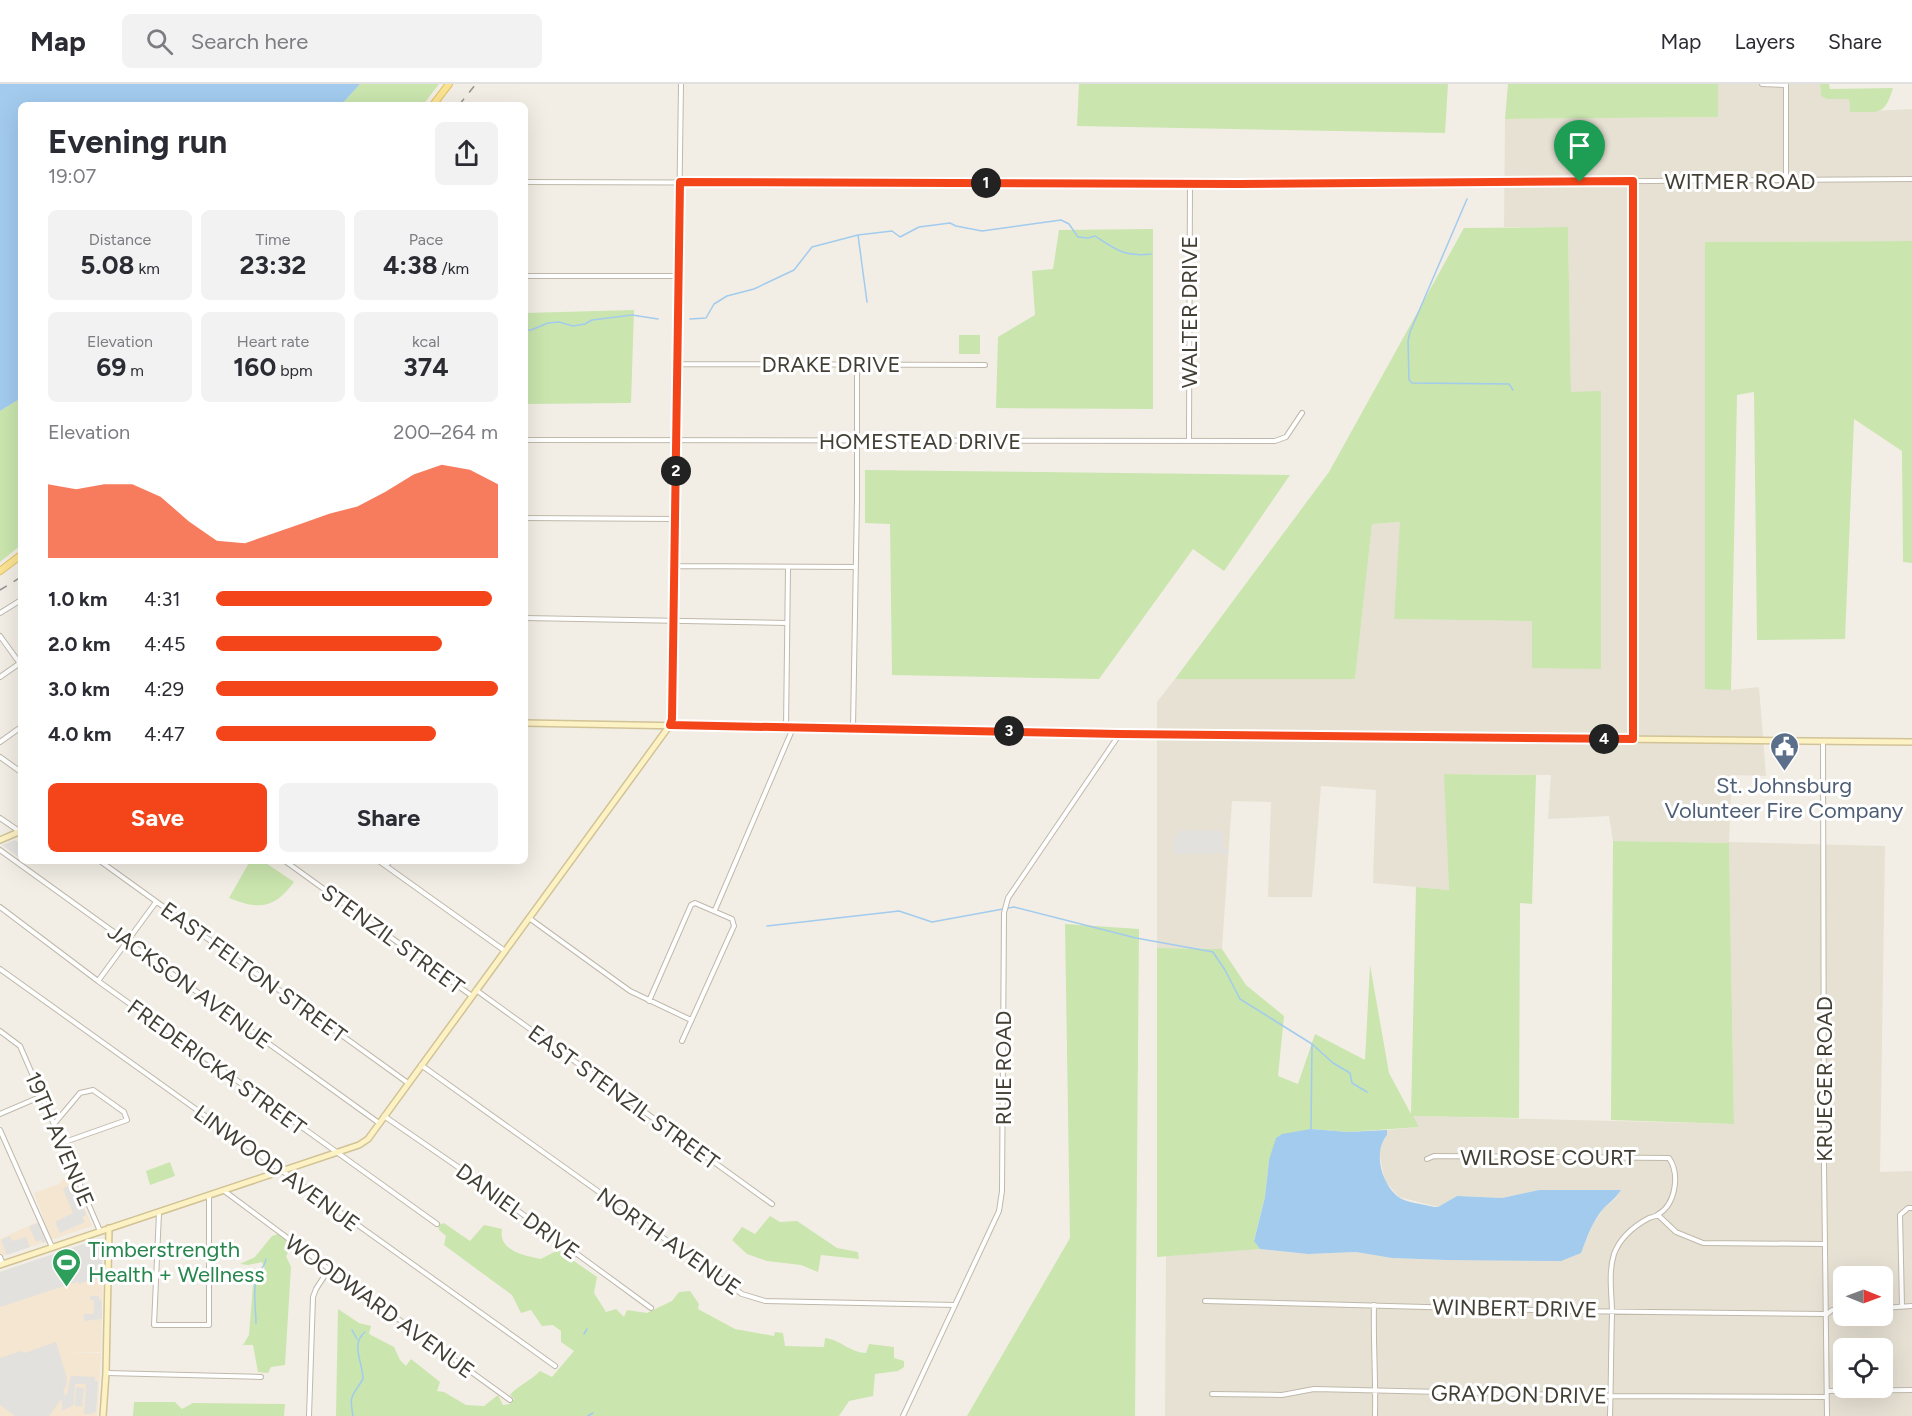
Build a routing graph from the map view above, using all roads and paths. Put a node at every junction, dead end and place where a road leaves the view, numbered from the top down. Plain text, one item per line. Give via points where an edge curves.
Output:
1 (449, 84) edge
2 (681, 84) edge
3 (1762, 84) edge
4 (1786, 85) edge
5 (435, 102) edge
6 (1912, 179) edge
7 (1633, 181) junction
8 (1786, 181) junction
9 (528, 182) edge
10 (680, 182) junction
11 (1190, 183) junction
12 (528, 276) edge
13 (679, 276) junction
14 (677, 364) junction
15 (857, 364) junction
16 (985, 365) dead end
17 (1302, 413) dead end
18 (528, 440) edge
19 (676, 440) junction
20 (1189, 441) junction
21 (858, 442) junction
22 (528, 518) edge
23 (675, 519) junction
24 (18, 557) edge
25 (675, 566) junction
26 (855, 567) junction
27 (788, 568) junction
28 (0, 571) edge
29 (18, 602) edge
30 (0, 613) edge
31 (528, 618) edge
32 (674, 621) junction
33 (787, 623) junction
34 (0, 636) edge
35 (18, 661) edge
36 (18, 665) edge
37 (0, 677) edge
38 (528, 723) edge
39 (670, 725) junction
40 (786, 728) junction
41 (793, 728) junction
42 (853, 728) junction
43 (18, 729) edge
44 (1120, 734) junction
45 (1633, 739) junction
46 (1823, 741) junction
47 (0, 742) edge
48 (1912, 742) edge
49 (0, 757) edge
50 (18, 770) edge
51 (0, 818) edge
52 (18, 830) edge
53 (18, 832) edge
54 (0, 840) edge
55 (0, 850) edge
56 (18, 863) edge
57 (19, 864) edge
58 (104, 864) edge
59 (289, 864) edge
60 (383, 864) edge
61 (386, 866) joint
62 (156, 902) junction
63 (0, 907) edge
64 (715, 910) junction
65 (529, 918) junction
66 (126, 941) junction
67 (505, 951) junction
68 (0, 969) edge
69 (98, 981) junction
70 (476, 990) junction
71 (472, 996) junction
72 (649, 1001) junction
73 (691, 1020) junction
74 (0, 1031) edge
75 (682, 1041) dead end
76 (422, 1065) junction
77 (408, 1083) junction
78 (42, 1096) junction
79 (0, 1114) edge
80 (384, 1116) junction
81 (379, 1123) junction
82 (54, 1124) junction
83 (0, 1130) edge
84 (62, 1143) junction
85 (335, 1151) junction
86 (1427, 1159) dead end
87 (280, 1170) junction
88 (222, 1189) junction
89 (209, 1194) junction
90 (772, 1204) dead end
91 (1912, 1208) edge
92 (159, 1213) junction
93 (1658, 1215) junction
94 (437, 1224) dead end
95 (109, 1228) junction
96 (100, 1231) junction
97 (1824, 1244) junction
98 (52, 1247) junction
99 (0, 1257) edge
100 (2, 1264) edge
101 (329, 1269) junction
102 (1205, 1301) dead end
103 (955, 1305) junction
104 (1374, 1305) junction
105 (1902, 1306) junction
106 (1912, 1306) edge
107 (1893, 1307) edge
108 (651, 1308) dead end
109 (1833, 1310) edge
110 (1612, 1311) junction
111 (1826, 1315) junction
112 (555, 1366) dead end
113 (106, 1373) junction
114 (261, 1377) dead end
115 (1376, 1390) junction
116 (1912, 1390) edge
117 (1827, 1391) junction
118 (1212, 1394) dead end
119 (1611, 1396) junction
120 (1826, 1397) junction
121 (510, 1400) dead end
122 (103, 1416) edge
123 (309, 1416) edge
124 (903, 1416) edge
125 (1375, 1416) edge
126 (1610, 1416) edge
127 (1827, 1416) edge

1 - 5 main road
2 - 10 street
3 - 4 street
4 - 8 street
6 - 8 street, WITMER ROAD
7 - 8 street, WITMER ROAD
7 - 11 street, WITMER ROAD
7 - 45 street
9 - 10 street, WITMER ROAD
10 - 11 street, WITMER ROAD
10 - 13 street
11 - 20 street, WALTER DRIVE
12 - 13 street
13 - 14 street
14 - 15 street, DRAKE DRIVE
14 - 19 street
15 - 16 street, DRAKE DRIVE
15 - 21 street
17 - 20 street, HOMESTEAD DRIVE via 1286,436 1275,441
18 - 19 street, HOMESTEAD DRIVE
19 - 21 street, HOMESTEAD DRIVE
19 - 23 street
20 - 21 street, HOMESTEAD DRIVE
21 - 26 street
22 - 23 street
23 - 25 street
24 - 28 main road
25 - 27 street
25 - 32 street
26 - 27 street
26 - 42 street
27 - 33 street
29 - 30 street
31 - 32 street
32 - 33 street
32 - 39 street
33 - 40 street
34 - 35 street
36 - 37 street
38 - 39 main road
39 - 40 main road
39 - 65 main road
40 - 41 main road
41 - 42 main road
41 - 64 street
42 - 44 main road
43 - 47 street
44 - 45 main road
44 - 103 street, RUIE ROAD via 1008,898 1004,913 1002,1191 999,1211
45 - 46 main road
46 - 48 main road
46 - 97 street, KRUEGER ROAD
49 - 50 street
51 - 52 street
53 - 54 main road
55 - 56 street, JACKSON AVENUE
57 - 66 street, JACKSON AVENUE
58 - 62 street, EAST FELTON STREET
59 - 71 street, STENZIL STREET
60 - 61 street
61 - 67 street
62 - 66 street
62 - 77 street, EAST FELTON STREET
63 - 69 street, FREDERICKA STREET
64 - 72 street via 691,904
64 - 73 street via 732,919 734,926
65 - 67 main road
65 - 72 street
66 - 69 street
66 - 81 street, JACKSON AVENUE
67 - 70 main road
68 - 87 street, LINWOOD AVENUE
69 - 85 street, FREDERICKA STREET
70 - 71 main road
70 - 90 street, EAST STENZIL STREET
71 - 76 main road
72 - 73 street
73 - 75 street
74 - 78 street, 19TH AVENUE via 20,1046
76 - 77 main road
76 - 103 street, NORTH AVENUE via 742,1294 765,1301
77 - 80 main road
78 - 79 street
78 - 82 street, 19TH AVENUE
80 - 81 main road
80 - 108 street, DANIEL DRIVE
81 - 85 main road via 359,1145
82 - 84 street, 19TH AVENUE
82 - 84 street via 80,1093 93,1090 124,1112 127,1120
83 - 98 street
84 - 96 street, 19TH AVENUE
85 - 87 main road
85 - 94 street, FREDERICKA STREET
86 - 93 street, WILROSE COURT via 1669,1158 1675,1166 1675,1188
87 - 88 main road
87 - 112 street, LINWOOD AVENUE
88 - 89 main road
88 - 101 street, WOODWARD AVENUE
89 - 92 main road
89 - 92 street via 209,1325 154,1324
91 - 105 street via 1900,1215
92 - 95 main road
93 - 97 street via 1676,1232 1703,1243
93 - 110 street via 1630,1231 1614,1254 1610,1274
95 - 96 main road
95 - 113 main road
96 - 98 main road
97 - 111 street, KRUEGER ROAD
98 - 100 main road
99 - 100 street
101 - 121 street, WOODWARD AVENUE
101 - 123 street via 313,1297
102 - 104 street, WINBERT DRIVE
103 - 124 street, RUIE ROAD
104 - 110 street, WINBERT DRIVE
104 - 115 street
105 - 106 street
105 - 107 street
109 - 111 street, WINBERT DRIVE
110 - 111 street, WINBERT DRIVE
110 - 119 street
111 - 117 street, KRUEGER ROAD
113 - 114 street
113 - 122 main road
115 - 118 street, GRAYDON DRIVE
115 - 119 street, GRAYDON DRIVE
115 - 125 street
116 - 117 street
117 - 120 street, KRUEGER ROAD
119 - 120 street, GRAYDON DRIVE
119 - 126 street
120 - 127 street, KRUEGER ROAD

